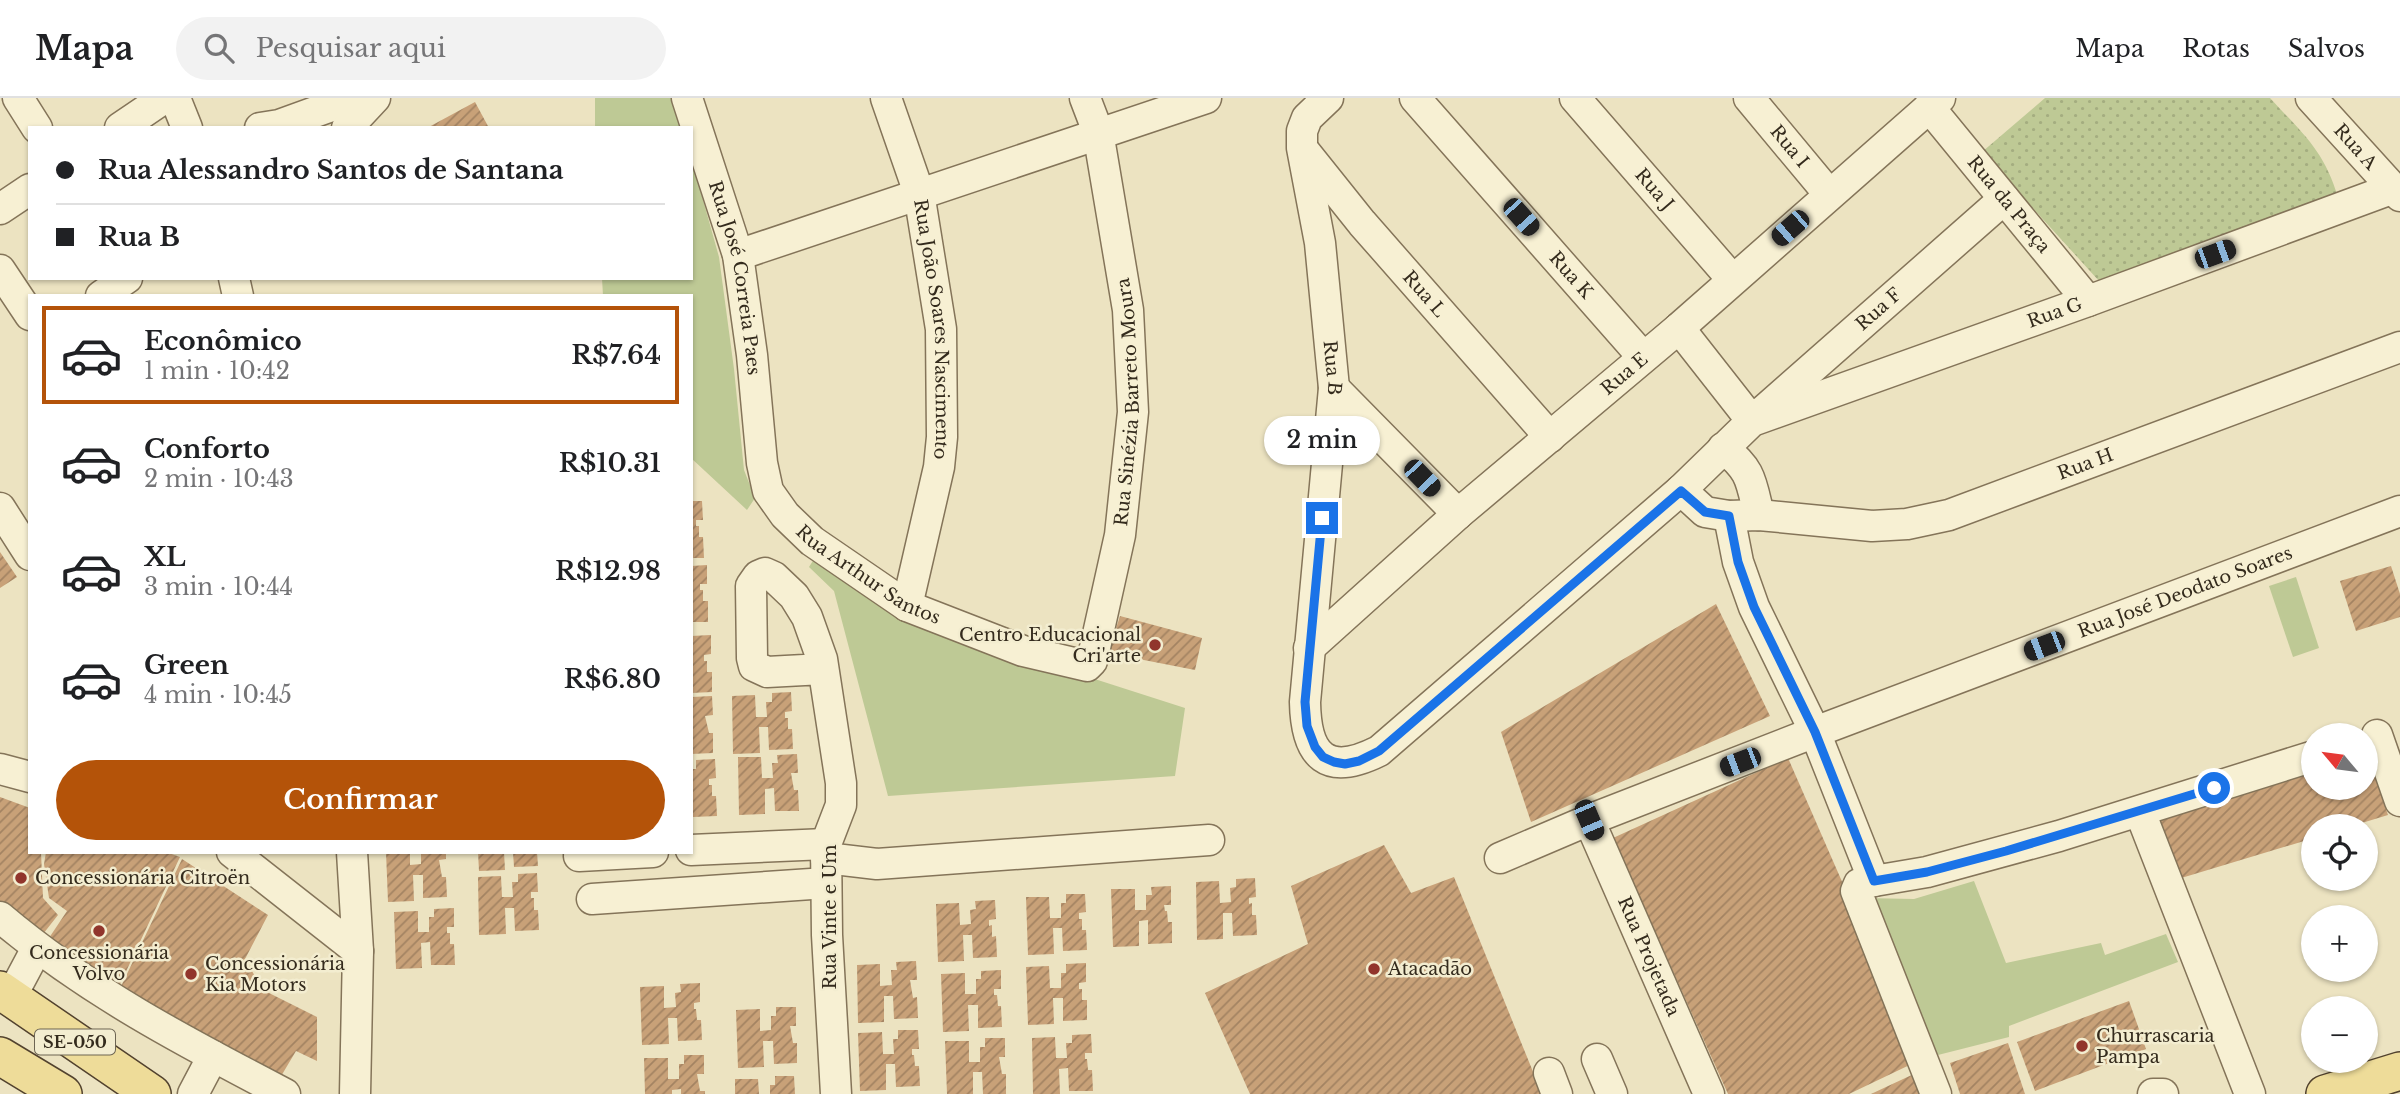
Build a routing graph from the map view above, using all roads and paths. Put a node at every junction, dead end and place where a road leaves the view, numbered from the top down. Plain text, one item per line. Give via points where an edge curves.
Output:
1 (18, 98) edge
2 (164, 98) edge
3 (687, 98) edge
4 (886, 98) edge
5 (1085, 98) edge
6 (1206, 98) edge
7 (1328, 98) edge
8 (1415, 98) edge
9 (1576, 98) edge
10 (1749, 98) edge
11 (2311, 98) edge
12 (1934, 103) edge
13 (354, 107) edge
14 (36, 126) edge
15 (123, 126) edge
16 (273, 126) edge
17 (1098, 132) junction
18 (1303, 148) junction
19 (28, 190) edge
20 (2397, 192) edge
21 (919, 193) junction
22 (1829, 194) junction
23 (2004, 199) junction
24 (0, 209) edge
25 (1362, 223) junction
26 (1320, 243) junction
27 (738, 255) junction
28 (0, 270) edge
29 (1732, 279) junction
30 (124, 280) edge
31 (104, 294) edge
32 (2088, 301) junction
33 (28, 312) edge
34 (1679, 328) junction
35 (2400, 347) edge
36 (1643, 357) junction
37 (1334, 388) junction
38 (1752, 421) junction
39 (1550, 436) junction
40 (1723, 448) junction
41 (762, 463) joint
42 (1681, 491) junction
43 (0, 508) edge
44 (2400, 511) edge
45 (1458, 514) junction
46 (1759, 515) junction
47 (1729, 516) junction
48 (28, 552) edge
49 (907, 606) junction
50 (1309, 648) junction
51 (822, 664) dead end
52 (1090, 664) joint
53 (1815, 732) junction
54 (2381, 734) edge
55 (2301, 760) edge
56 (0, 769) edge
57 (28, 776) edge
58 (2400, 801) edge
59 (2140, 812) junction
60 (1589, 820) junction
61 (1209, 840) dead end
62 (693, 850) edge
63 (236, 854) edge
64 (352, 854) edge
65 (616, 854) edge
66 (579, 856) dead end
67 (1500, 858) dead end
68 (826, 862) junction
69 (1874, 881) junction
70 (592, 899) dead end
71 (0, 917) edge
72 (37, 948) junction
73 (358, 951) junction
74 (5, 993) edge
75 (0, 1056) edge
76 (213, 1056) junction
77 (1597, 1059) dead end
78 (2400, 1071) edge
79 (64, 1094) edge
80 (152, 1094) edge
81 (193, 1094) edge
82 (285, 1094) edge
83 (355, 1094) edge
84 (836, 1094) edge
85 (1612, 1094) edge
86 (1709, 1094) edge
87 (1936, 1094) edge
88 (2153, 1094) edge
89 (2163, 1094) edge
90 (2250, 1094) edge
91 (2325, 1094) edge

1 - 14 street
2 - 15 street
3 - 27 street, Rua José Correia Paes
4 - 21 street, Rua João Soares Nascimento
5 - 17 street, Rua Sinézia Barreto Moura
6 - 17 street
7 - 18 street, Rua B via 1307,118
8 - 36 street, Rua K
9 - 29 street, Rua J
10 - 22 street, Rua I
11 - 20 street, Rua A
12 - 22 street, Rua E
12 - 23 street, Rua da Praça
13 - 16 street
17 - 21 street
17 - 52 street, Rua Sinézia Barreto Moura via 1128,310 1133,412 1120,535
18 - 25 street, Rua L
18 - 26 street, Rua B
19 - 24 street
20 - 32 street, Rua G
21 - 27 street
21 - 49 street, Rua João Soares Nascimento via 941,329 942,437 934,496
22 - 29 street, Rua E
23 - 32 street, Rua da Praça
23 - 38 street, Rua F
25 - 26 street via 1339,220 1327,227
25 - 39 street, Rua L
26 - 37 street, Rua B
27 - 41 street, Rua José Correia Paes
28 - 33 street
29 - 34 street, Rua E
30 - 31 street
32 - 38 street, Rua G
34 - 36 street, Rua E
34 - 38 street
35 - 46 street, Rua H via 1948,515 1872,526
36 - 39 street, Rua E
37 - 45 street
37 - 50 street, Rua B
38 - 40 street, Rua G
39 - 45 street, Rua E
40 - 42 street, Rua G
40 - 46 street via 1747,470
41 - 49 street, Rua Arthur Santos via 768,491 785,515 812,541
42 - 47 street via 1705,512
42 - 50 street, Rua B via 1379,751 1359,761 1334,762 1315,747 1305,714
43 - 48 street
44 - 53 street, Rua José Deodato Soares
45 - 50 street, Rua E
46 - 47 street, Rua H
47 - 53 street via 1738,562 1754,607
49 - 52 street, Rua Arthur Santos via 1023,652
51 - 68 street, Rua Vinte e Um via 841,799
53 - 60 street, Rua José Deodato Soares
53 - 69 street
54 - 58 street
55 - 59 street
56 - 57 street
59 - 69 street via 1927,872
59 - 90 street
60 - 67 street, Rua José Deodato Soares
60 - 86 street, Rua Projetada
61 - 68 street via 877,864
62 - 68 street
63 - 73 street
64 - 73 street
65 - 66 street
68 - 70 street
68 - 84 street, Rua Vinte e Um
69 - 87 street via 1858,884 1856,891
71 - 72 street
72 - 74 street
72 - 76 street via 114,1001
73 - 83 street via 367,998
74 - 80 main road, SE-050
75 - 79 main road, SE-050
76 - 81 street
76 - 82 street
77 - 85 street
78 - 91 main road
88 - 89 street

